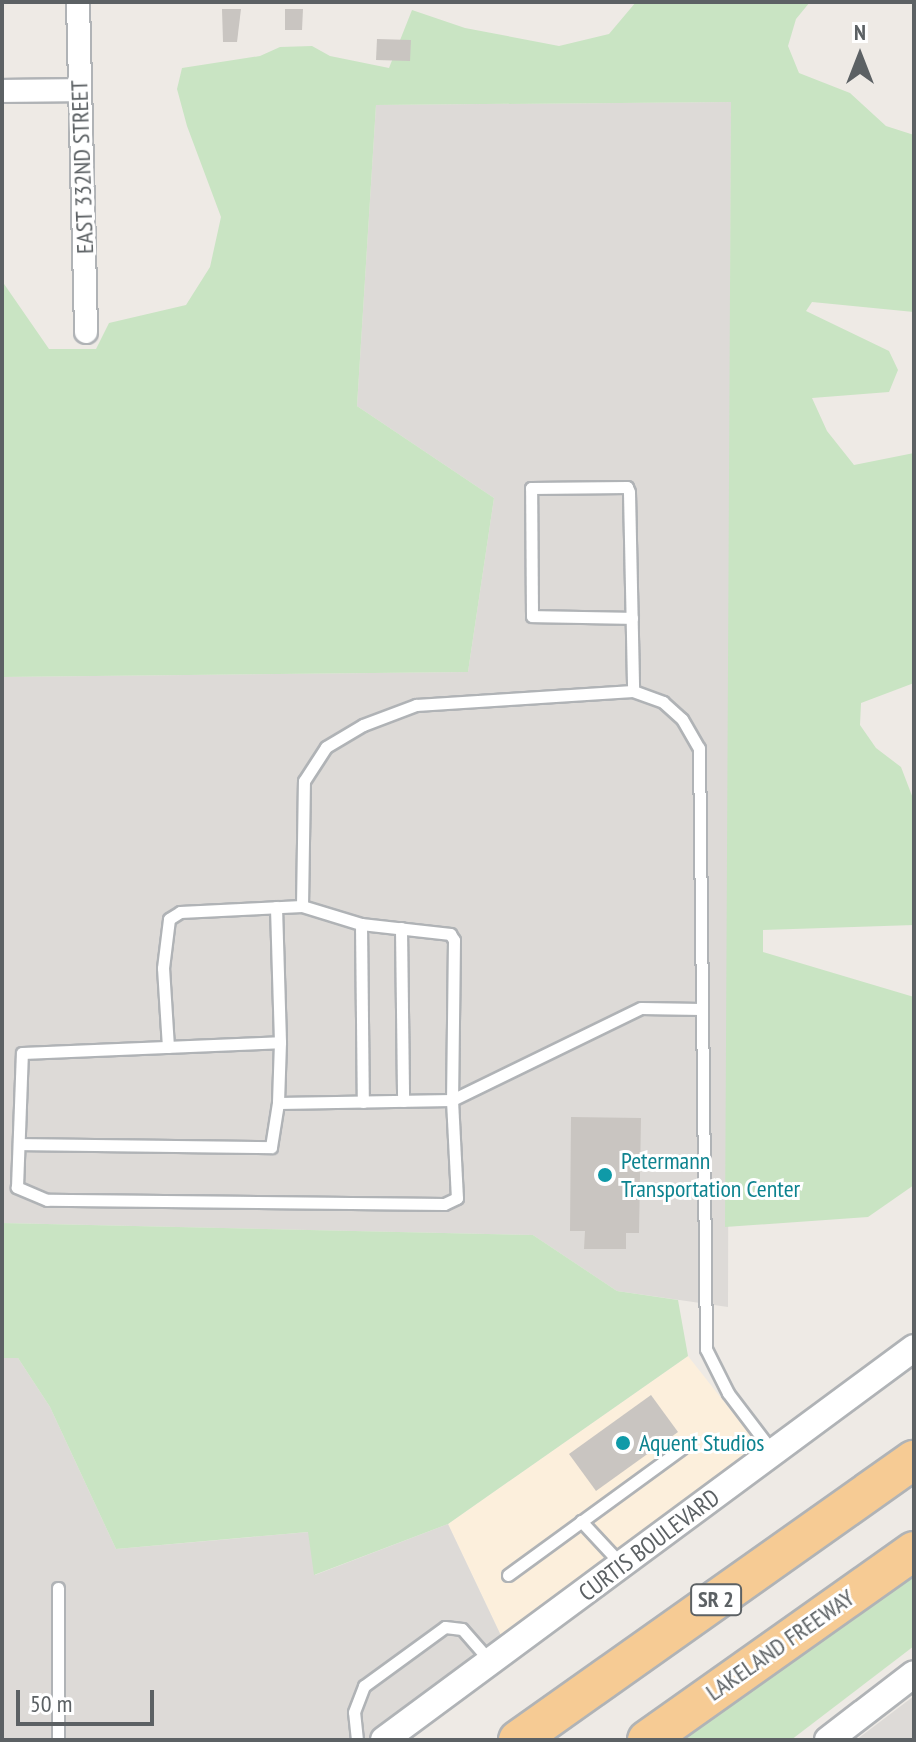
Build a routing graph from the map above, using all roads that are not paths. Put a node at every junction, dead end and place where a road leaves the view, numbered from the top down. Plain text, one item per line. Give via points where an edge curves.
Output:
1 (78, 2) edge
2 (79, 90) junction
3 (2, 91) edge
4 (86, 332) dead end
5 (632, 618) junction
6 (633, 691) junction
7 (302, 906) junction
8 (276, 907) junction
9 (361, 924) junction
10 (401, 928) junction
11 (701, 1009) junction
12 (280, 1042) junction
13 (168, 1047) junction
14 (452, 1100) junction
15 (403, 1101) junction
16 (363, 1102) junction
17 (278, 1103) junction
18 (19, 1144) junction
19 (914, 1348) edge
20 (682, 1448) dead end
21 (773, 1452) junction
22 (914, 1460) edge
23 (581, 1521) junction
24 (914, 1551) edge
25 (622, 1565) junction
26 (508, 1575) dead end
27 (58, 1588) dead end
28 (492, 1663) junction
29 (914, 1674) edge
30 (58, 1740) edge
31 (357, 1740) edge
32 (384, 1740) edge
33 (518, 1740) edge
34 (647, 1740) edge
35 (828, 1740) edge

1 - 2 street, EAST 332ND STREET
2 - 3 street
2 - 4 street, EAST 332ND STREET
5 - 5 lane via 627,487 531,488 532,616
5 - 6 lane
6 - 7 lane via 416,705 363,725 326,747 304,781
6 - 11 lane via 663,702 682,719 699,748
7 - 8 lane
7 - 9 lane
8 - 12 lane
8 - 13 lane via 180,912 169,919 163,968
9 - 10 lane
9 - 16 lane
10 - 14 lane via 450,934 454,940
10 - 15 lane
11 - 14 lane via 641,1008
11 - 21 lane via 706,1349 728,1393
12 - 13 lane
12 - 17 lane
13 - 18 lane via 22,1053
14 - 15 lane
14 - 18 lane via 457,1198 444,1204 47,1200 17,1187
15 - 16 lane
16 - 17 lane
17 - 18 lane via 271,1147
19 - 21 street, CURTIS BOULEVARD
20 - 23 lane
21 - 25 street, CURTIS BOULEVARD
22 - 33 highway, SR 2
23 - 25 lane
23 - 26 lane
24 - 34 highway, LAKELAND FREEWAY
25 - 28 street, CURTIS BOULEVARD
27 - 30 lane
28 - 31 lane via 462,1629 445,1627 364,1686 354,1712
28 - 32 street, CURTIS BOULEVARD
29 - 35 street

